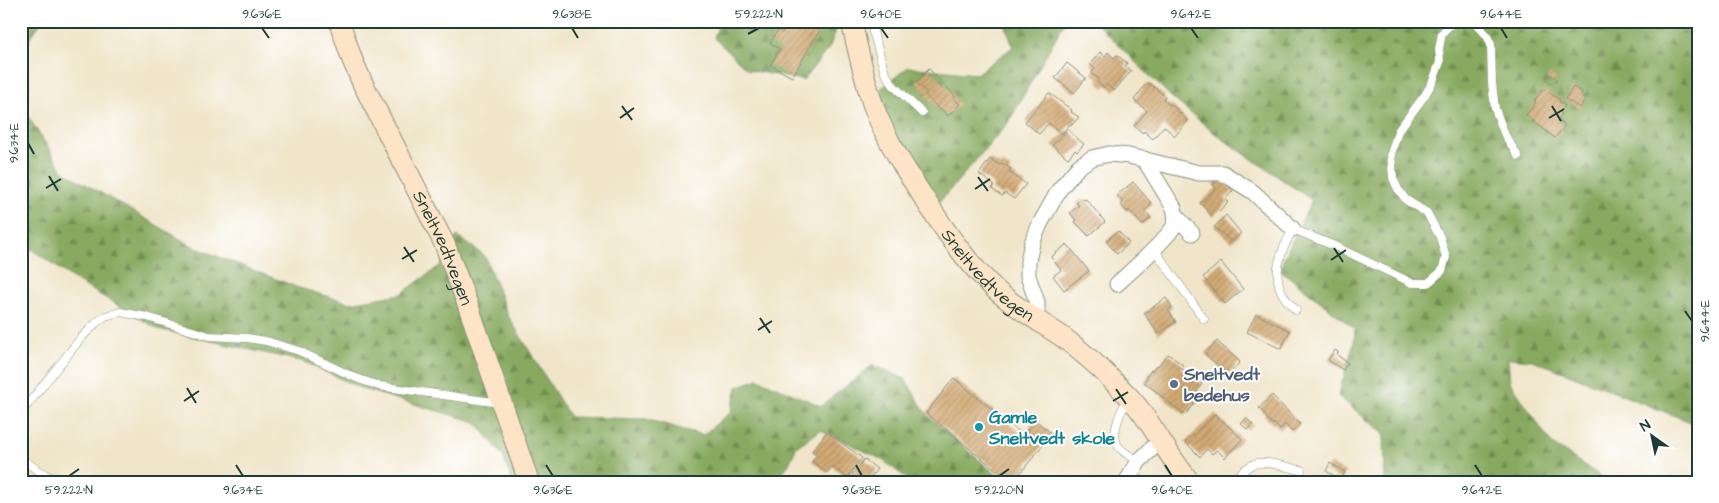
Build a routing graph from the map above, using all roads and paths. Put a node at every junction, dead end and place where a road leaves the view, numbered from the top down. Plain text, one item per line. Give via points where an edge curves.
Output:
1 (339, 21) edge
2 (851, 21) edge
3 (870, 21) edge
4 (1458, 21) edge
5 (1474, 21) edge
6 (922, 113) dead end
7 (1518, 156) dead end
8 (1144, 159) junction
9 (1176, 216) junction
10 (1293, 230) junction
11 (1192, 234) dead end
12 (1154, 249) junction
13 (1117, 284) dead end
14 (1296, 310) dead end
15 (1204, 319) dead end
16 (1035, 320) junction
17 (1129, 398) junction
18 (501, 403) junction
19 (21, 410) edge
20 (1161, 440) junction
21 (21, 458) edge
22 (1139, 461) junction
23 (1301, 470) dead end
24 (60, 482) edge
25 (529, 482) edge
26 (1126, 482) edge
27 (1190, 482) edge
28 (1232, 482) edge

1 - 18 main road, Sneltvedtvegen via 362,82 444,245
2 - 16 main road, Sneltvedtvegen via 874,106 907,172 972,266 996,290
3 - 6 lane via 885,73
4 - 10 lane via 1442,33 1440,62 1433,81 1398,131 1391,154 1393,178 1398,189 1406,200 1427,213 1440,237 1446,257 1442,271 1428,283 1412,283
5 - 7 lane via 1491,44 1495,109
8 - 9 street
8 - 10 street via 1199,173 1223,173 1253,192
8 - 16 street via 1109,154 1092,158 1079,166 1059,190 1040,224 1028,261 1028,276 1037,302
9 - 11 street
9 - 12 street via 1174,225
10 - 14 lane via 1280,254 1277,274 1282,294
12 - 13 street
12 - 15 lane
16 - 17 main road, Sneltvedtvegen via 1091,360
17 - 20 main road, Sneltvedtvegen
17 - 22 lane via 1118,420 1116,443
18 - 19 lane via 379,386 299,351 266,341 209,336 120,312 96,323
18 - 25 main road, Sneltvedtvegen
20 - 22 street
20 - 27 main road, Sneltvedtvegen
21 - 24 lane
22 - 26 street
23 - 28 lane via 1255,463

